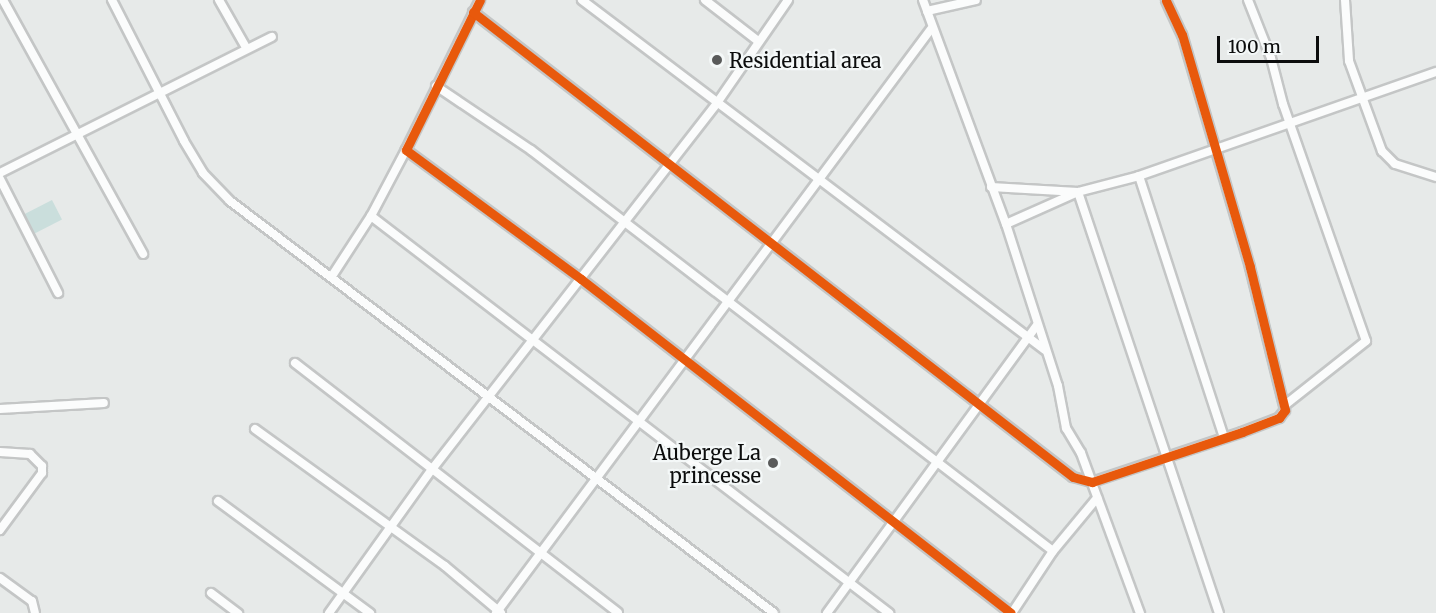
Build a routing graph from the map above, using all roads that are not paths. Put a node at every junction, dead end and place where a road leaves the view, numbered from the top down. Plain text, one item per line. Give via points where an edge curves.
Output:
1 (3, 0) edge
2 (112, 0) edge
3 (219, 0) edge
4 (480, 0) edge
5 (582, 0) edge
6 (705, 0) edge
7 (788, 0) edge
8 (923, 0) edge
9 (976, 0) edge
10 (1166, 0) edge
11 (1248, 0) edge
12 (1346, 0) edge
13 (927, 11) junction
14 (473, 12) junction
15 (931, 29) junction
16 (272, 37) dead end
17 (758, 41) junction
18 (247, 49) junction
19 (1436, 72) edge
20 (435, 86) junction
21 (161, 92) junction
22 (1362, 99) junction
23 (717, 103) junction
24 (1291, 123) junction
25 (78, 132) junction
26 (406, 150) junction
27 (1214, 150) junction
28 (669, 162) junction
29 (0, 173) edge
30 (1139, 176) junction
31 (1436, 177) edge
32 (0, 178) edge
33 (821, 181) junction
34 (991, 187) junction
35 (1078, 192) junction
36 (371, 216) junction
37 (624, 221) junction
38 (1006, 224) junction
39 (772, 243) junction
40 (143, 254) dead end
41 (332, 276) junction
42 (580, 279) junction
43 (58, 292) dead end
44 (729, 302) junction
45 (1037, 326) junction
46 (534, 340) junction
47 (1028, 340) junction
48 (1045, 350) junction
49 (685, 362) junction
50 (295, 363) dead end
51 (490, 397) junction
52 (104, 403) dead end
53 (981, 405) junction
54 (1285, 405) junction
55 (0, 410) edge
56 (641, 421) junction
57 (255, 429) dead end
58 (1224, 437) junction
59 (0, 452) edge
60 (1167, 456) junction
61 (938, 463) junction
62 (433, 468) junction
63 (599, 480) junction
64 (1092, 482) junction
65 (1097, 498) junction
66 (218, 501) dead end
67 (897, 522) junction
68 (390, 527) junction
69 (0, 530) edge
70 (1053, 551) junction
71 (541, 555) junction
72 (0, 578) edge
73 (848, 583) junction
74 (211, 593) dead end
75 (343, 594) junction
76 (498, 612) edge
77 (35, 613) edge
78 (238, 613) edge
79 (329, 613) edge
80 (370, 613) edge
81 (618, 613) edge
82 (774, 613) edge
83 (827, 613) edge
84 (889, 613) edge
85 (1011, 613) edge
86 (1140, 613) edge
87 (1219, 613) edge

1 - 25 street
2 - 21 street
3 - 18 street
4 - 14 street
5 - 23 street
6 - 17 street
7 - 17 street
8 - 13 street
9 - 13 street
10 - 27 street via 1182,35
11 - 24 street
12 - 22 street via 1349,62
13 - 15 street
14 - 20 street
14 - 28 street
15 - 33 street
15 - 34 street
16 - 18 street
17 - 23 street
18 - 21 street
19 - 22 street
20 - 26 street
20 - 37 street via 483,115
21 - 25 street
21 - 41 street via 203,173 230,201
22 - 24 street
22 - 31 street via 1387,158
23 - 28 street
23 - 33 street
24 - 27 street
24 - 54 street via 1366,341
25 - 29 street
25 - 40 street
26 - 36 street
26 - 42 street
27 - 30 street
27 - 54 street via 1250,267
28 - 37 street
28 - 39 street
30 - 35 street
30 - 58 street
32 - 43 street
33 - 39 street
33 - 47 street
34 - 35 street
34 - 38 street
35 - 38 street
35 - 60 street
36 - 41 street
36 - 46 street
37 - 42 street
37 - 44 street
38 - 45 street
39 - 44 street
39 - 53 street
41 - 51 street
42 - 46 street
42 - 49 street
44 - 49 street
44 - 61 street
45 - 47 street
45 - 48 street
46 - 51 street
46 - 56 street
47 - 48 street
47 - 53 street
48 - 64 street via 1058,386 1066,428
49 - 56 street
49 - 67 street
50 - 62 street
51 - 62 street
51 - 63 street
52 - 55 street
53 - 61 street
53 - 64 street via 1073,477
54 - 58 street via 1279,418
56 - 63 street
56 - 73 street
57 - 68 street
58 - 60 street
59 - 69 street via 30,454 42,466 42,473
60 - 64 street
60 - 87 street
61 - 67 street
61 - 70 street
62 - 68 street
62 - 71 street
63 - 71 street
63 - 82 street
64 - 65 street
65 - 70 street
65 - 86 street
66 - 75 street
67 - 73 street
67 - 85 street
68 - 75 street
68 - 76 street
70 - 85 street
71 - 76 street
71 - 81 street
72 - 77 street via 32,601
73 - 83 street
73 - 84 street
74 - 78 street
75 - 79 street
75 - 80 street

